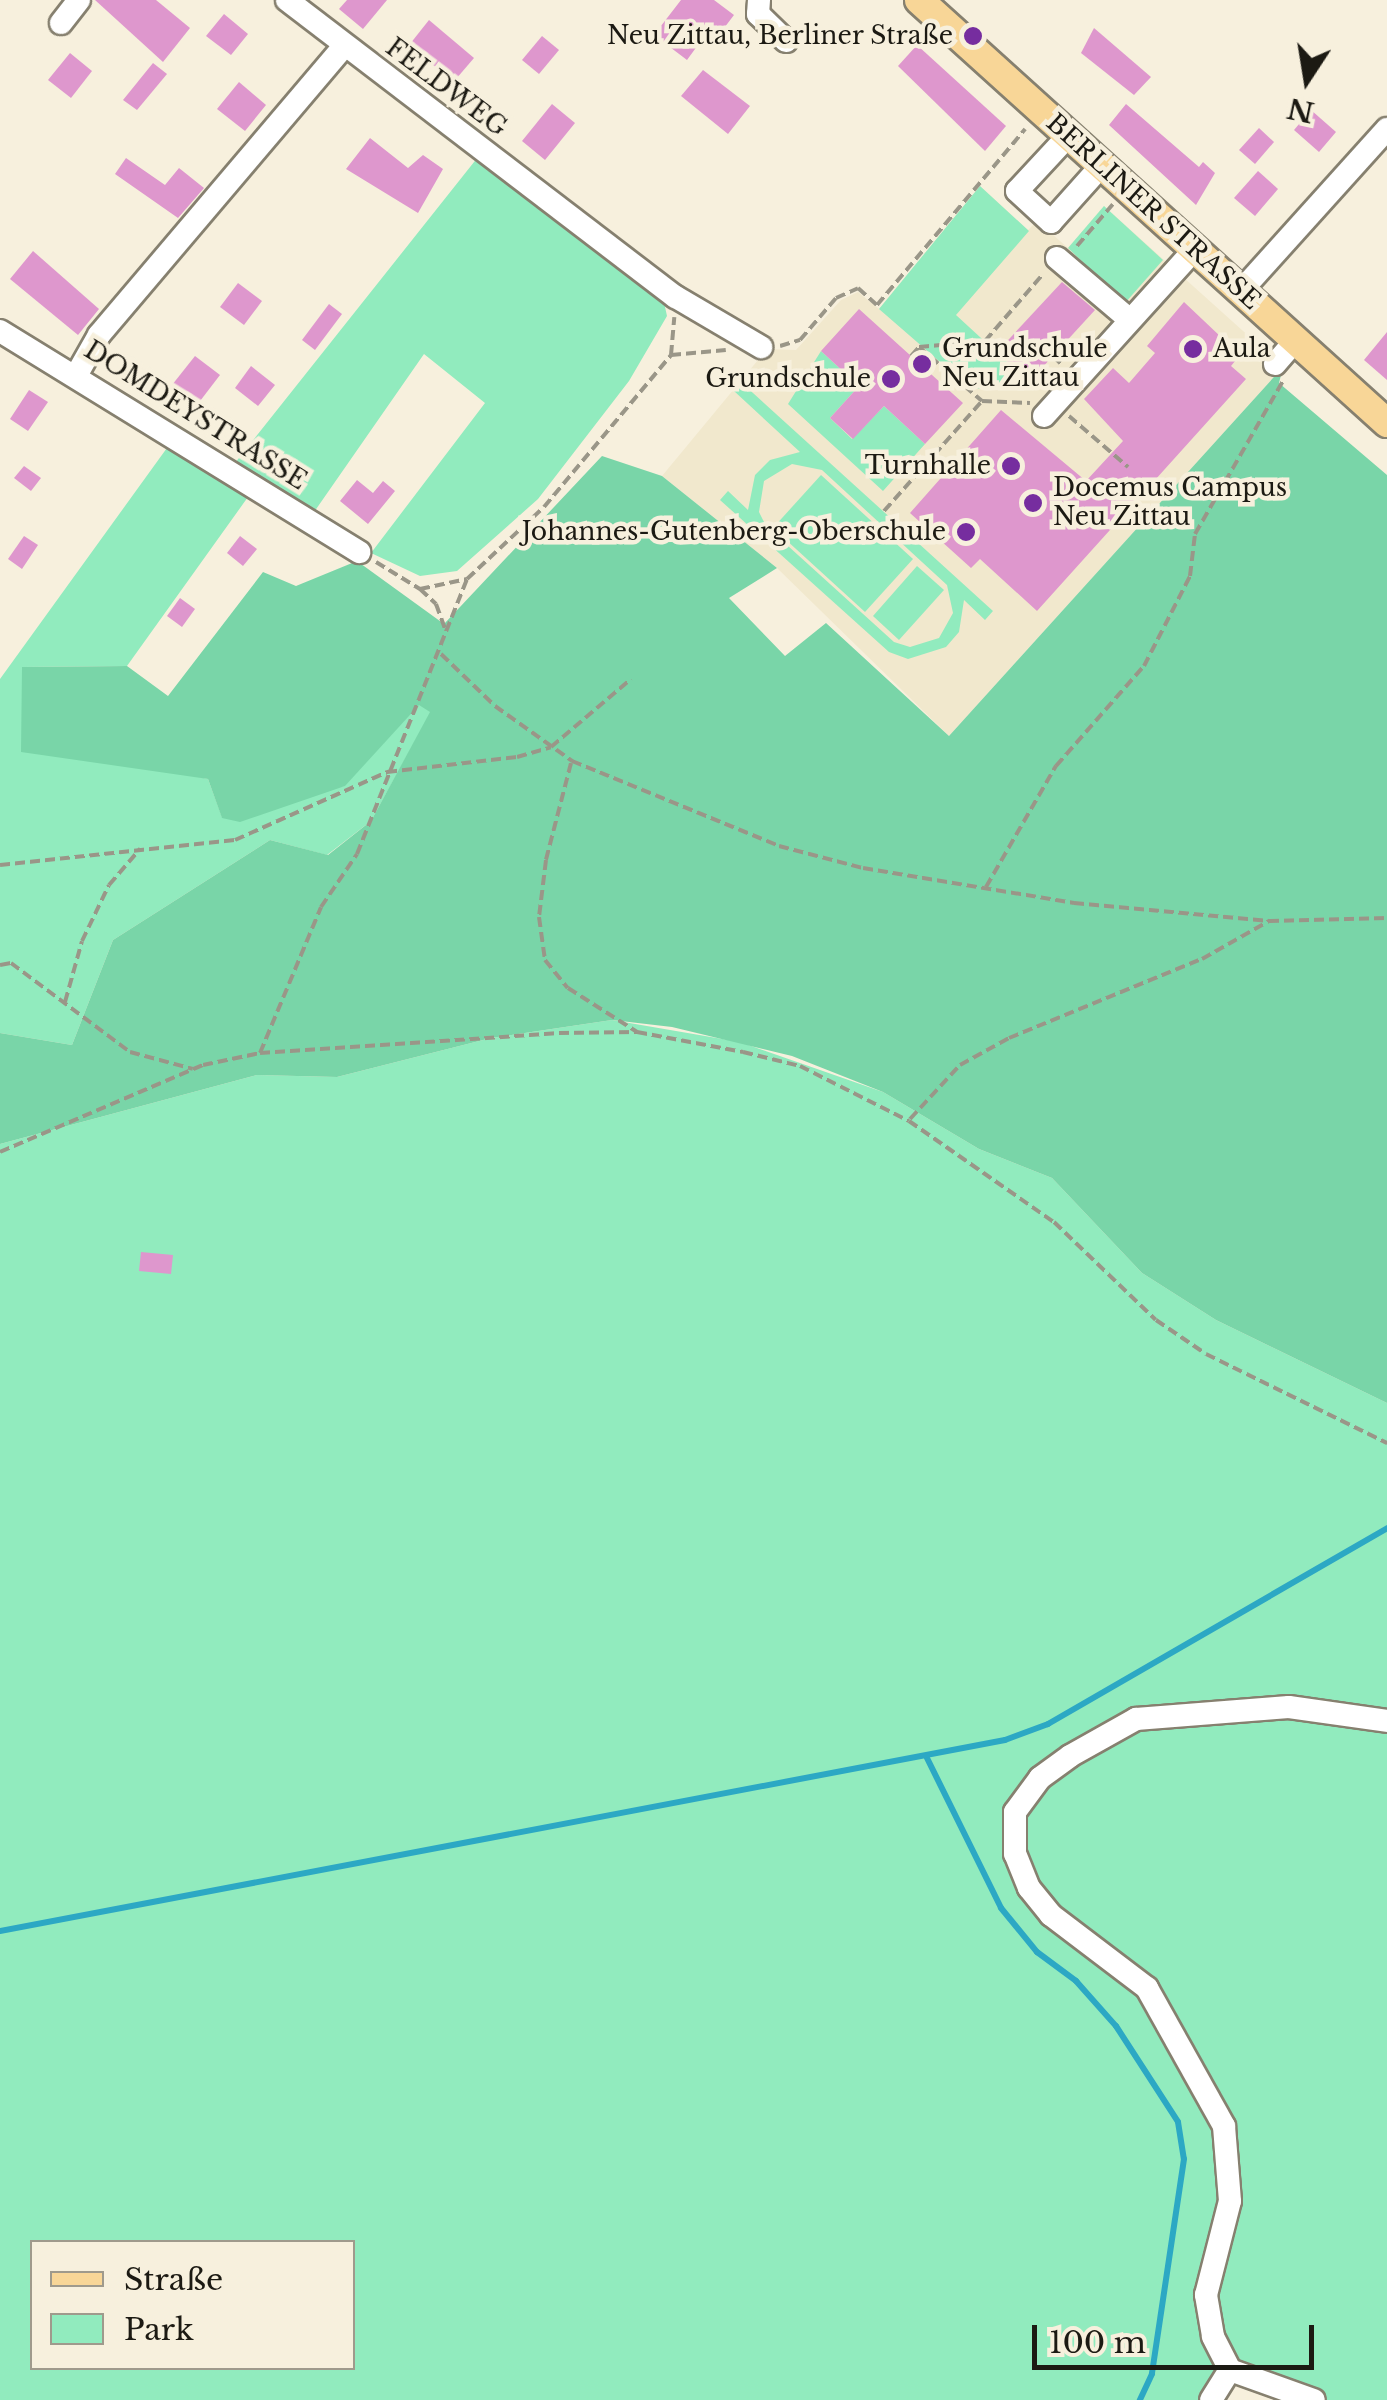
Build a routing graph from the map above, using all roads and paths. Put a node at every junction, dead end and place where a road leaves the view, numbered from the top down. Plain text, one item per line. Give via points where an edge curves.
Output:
1 (80, 0) edge
2 (287, 0) edge
3 (759, 0) edge
4 (931, 4) edge
5 (60, 24) dead end
6 (786, 41) dead end
7 (344, 46) junction
8 (1028, 125) dead end
9 (1387, 129) edge
10 (1069, 136) junction
11 (1102, 165) junction
12 (1108, 210) dead end
13 (1195, 250) junction
14 (1058, 258) junction
15 (1241, 291) junction
16 (676, 297) junction
17 (1129, 320) junction
18 (0, 330) edge
19 (761, 347) junction
20 (919, 348) junction
21 (1285, 353) junction
22 (671, 354) junction
23 (912, 356) dead end
24 (77, 374) junction
25 (982, 401) junction
26 (1049, 409) junction
27 (1387, 422) edge
28 (1128, 467) dead end
29 (884, 511) dead end
30 (359, 552) joint
31 (467, 579) junction
32 (420, 589) junction
33 (446, 636) junction
34 (440, 654) junction
35 (631, 679) dead end
36 (551, 747) junction
37 (572, 761) junction
38 (387, 772) junction
39 (140, 849) junction
40 (0, 865) edge
41 (986, 887) junction
42 (1387, 918) edge
43 (1269, 921) junction
44 (0, 965) edge
45 (65, 1002) junction
46 (637, 1032) junction
47 (260, 1053) junction
48 (194, 1069) junction
49 (909, 1120) junction
50 (0, 1152) edge
51 (1387, 1442) edge
52 (1387, 1721) edge
53 (1230, 2370) junction
54 (1212, 2400) edge
55 (1314, 2400) edge

1 - 5 street
2 - 7 street, FELDWEG
3 - 6 street via 758,14
4 - 10 main road, BERLINER STRASSE
7 - 16 street, FELDWEG
7 - 24 street via 122,306
8 - 19 path via 877,305 858,288 836,298 800,340
9 - 15 street
10 - 11 main road, BERLINER STRASSE
10 - 11 street via 1017,192 1051,222
11 - 13 main road, BERLINER STRASSE
12 - 14 path
13 - 15 main road, BERLINER STRASSE
13 - 17 street
14 - 17 street
14 - 20 path via 986,341
15 - 21 main road, BERLINER STRASSE
16 - 19 street, FELDWEG
16 - 22 path
17 - 26 street
18 - 24 street, DOMDEYSTRASSE
19 - 22 path
20 - 23 path
20 - 25 path
21 - 27 main road, BERLINER STRASSE
21 - 41 path via 1284,380 1195,534 1190,576 1144,666 1056,766
22 - 31 path via 544,508
24 - 30 street, DOMDEYSTRASSE
25 - 26 path
25 - 29 path
26 - 28 path
30 - 32 path
31 - 32 path
31 - 33 path
32 - 33 path via 436,604
33 - 34 path
34 - 36 path
34 - 38 path
35 - 36 path
36 - 37 path
36 - 38 path
37 - 41 path via 780,846 863,868
37 - 46 path via 538,917 545,960 568,988
38 - 39 path via 235,840
38 - 47 path via 357,854 321,907
39 - 40 path
39 - 45 path via 109,884 82,942
41 - 43 path via 1074,903
42 - 43 path
43 - 49 path via 1202,959 1009,1038 960,1066
44 - 45 path via 11,963
45 - 48 path via 130,1052
46 - 47 path
46 - 49 path via 800,1066
47 - 48 path
48 - 50 path
49 - 51 path via 1054,1222 1156,1320 1206,1354
52 - 53 street via 1289,1708 1136,1720 1040,1778 1015,1812 1015,1854 1029,1888 1050,1916 1147,1988 1224,2126 1230,2201 1206,2296
53 - 54 street
53 - 55 street

